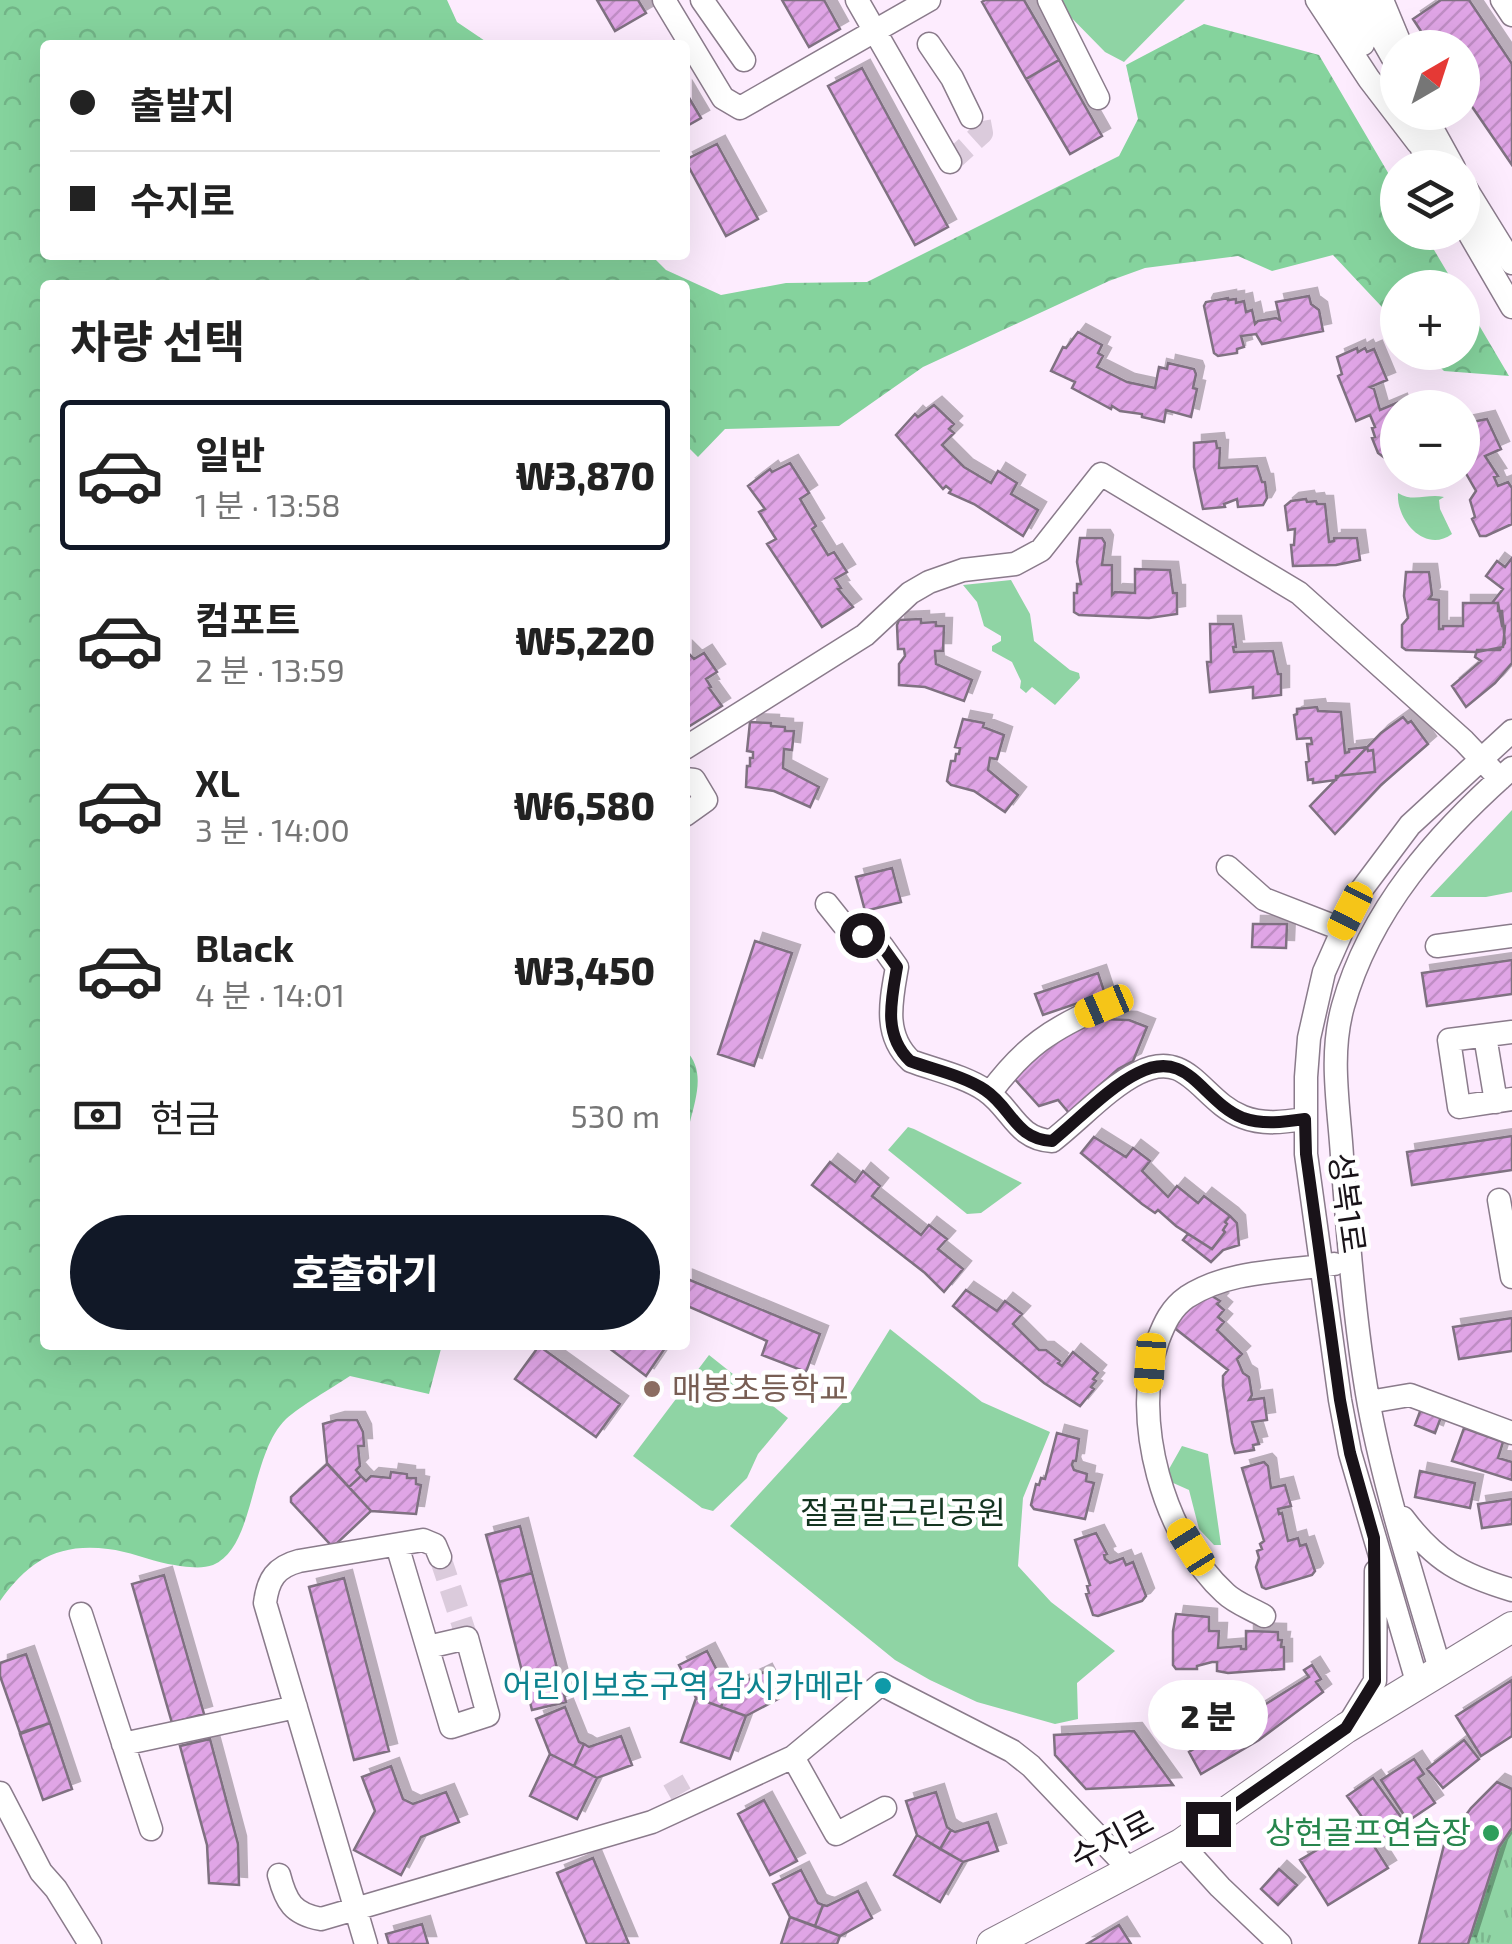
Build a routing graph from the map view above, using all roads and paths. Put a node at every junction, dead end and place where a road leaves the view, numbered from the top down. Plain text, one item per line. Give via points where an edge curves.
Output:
1 (664, 0) edge
2 (702, 0) edge
3 (857, 0) edge
4 (929, 0) edge
5 (1049, 0) edge
6 (1317, 0) edge
7 (1337, 0) edge
8 (1360, 0) edge
9 (1382, 0) edge
10 (1502, 0) edge
11 (1512, 15) edge
12 (718, 24) junction
13 (875, 30) junction
14 (1386, 30) edge
15 (1380, 37) edge
16 (685, 40) edge
17 (688, 40) edge
18 (930, 44) dead end
19 (1380, 45) edge
20 (690, 47) edge
21 (744, 60) dead end
22 (952, 78) junction
23 (1380, 88) edge
24 (911, 97) junction
25 (1098, 98) dead end
26 (971, 117) dead end
27 (950, 162) dead end
28 (1480, 211) edge
29 (1479, 250) edge
30 (1512, 262) edge
31 (1512, 307) edge
32 (1512, 731) edge
33 (690, 745) edge
34 (1481, 758) junction
35 (1506, 773) edge
36 (690, 780) edge
37 (690, 811) edge
38 (1228, 867) dead end
39 (828, 904) dead end
40 (1341, 929) junction
41 (1512, 936) edge
42 (1437, 946) dead end
43 (1104, 1006) dead end
44 (1512, 1032) edge
45 (1485, 1036) junction
46 (990, 1093) junction
47 (1504, 1100) edge
48 (1305, 1119) junction
49 (1499, 1200) dead end
50 (1509, 1238) edge
51 (1353, 1260) junction
52 (1323, 1266) junction
53 (1512, 1276) edge
54 (1368, 1402) junction
55 (1512, 1433) edge
56 (1395, 1507) junction
57 (1374, 1538) junction
58 (397, 1545) junction
59 (440, 1557) dead end
60 (1512, 1590) edge
61 (81, 1614) dead end
62 (1264, 1616) dead end
63 (1512, 1627) edge
64 (428, 1647) dead end
65 (1429, 1677) junction
66 (296, 1706) junction
67 (1346, 1728) junction
68 (123, 1744) junction
69 (793, 1757) junction
70 (0, 1793) edge
71 (886, 1808) dead end
72 (151, 1829) dead end
73 (1180, 1844) junction
74 (1130, 1870) junction
75 (279, 1875) dead end
76 (358, 1910) junction
77 (90, 1944) edge
78 (366, 1944) edge
79 (992, 1944) edge
80 (1280, 1944) edge

1 - 16 street
2 - 12 street
3 - 13 street
4 - 13 street
5 - 25 street
6 - 23 street
7 - 19 street
8 - 15 street
9 - 14 street
10 - 11 street
12 - 17 street
12 - 21 street
13 - 20 street via 740,108 723,98
13 - 24 street
18 - 22 street
22 - 24 street
22 - 26 street
24 - 27 street
28 - 30 street
29 - 31 street
32 - 34 street, 성복1로
33 - 34 street via 864,635 929,582 1015,564 1041,550 1101,474 1298,593
34 - 35 street
34 - 40 street, 성복1로 via 1410,825
35 - 51 street, 성복1로 via 1418,862 1365,944 1342,1009 1335,1080
36 - 37 street via 706,800
38 - 40 street via 1264,899
39 - 46 street via 843,924 882,946 897,967 890,1008 892,1036 902,1054
40 - 48 street, 성복1로 via 1310,1038
41 - 42 street
43 - 46 street via 1034,1042
44 - 45 street
45 - 47 street
45 - 47 street via 1449,1040 1459,1107
46 - 48 street via 1025,1133 1052,1141 1134,1074 1163,1064 1181,1067 1244,1118 1276,1124
48 - 52 street, 성복1로
49 - 50 street
50 - 53 street
51 - 52 street
51 - 54 street, 성복1로
52 - 57 street, 성복1로 via 1350,1453
52 - 62 street via 1224,1280 1186,1298 1165,1320 1150,1363 1146,1420 1157,1476 1180,1529 1226,1595
54 - 55 street via 1410,1396
54 - 56 street, 성복1로
56 - 60 street via 1456,1570
56 - 65 street, 성복1로
57 - 65 street, 성복1로
57 - 67 street via 1375,1681
58 - 59 street via 431,1542
58 - 64 street
58 - 66 street via 299,1561 272,1576 265,1603
61 - 68 street
63 - 65 main road, 수지로
65 - 67 main road, 수지로
66 - 68 street
66 - 76 street
67 - 73 main road, 수지로
68 - 72 street
69 - 71 street via 836,1834
69 - 74 street via 881,1684 1012,1751
69 - 76 street via 683,1800 652,1822
70 - 77 street via 41,1872
73 - 74 main road, 수지로
73 - 80 street
74 - 79 main road, 수지로
75 - 76 street via 284,1895 302,1916 321,1919
76 - 78 street

